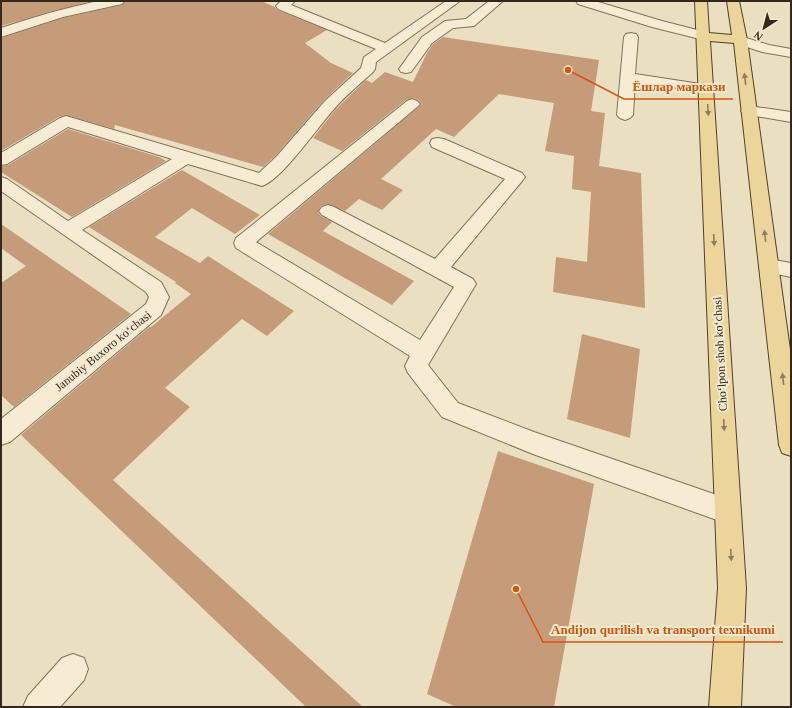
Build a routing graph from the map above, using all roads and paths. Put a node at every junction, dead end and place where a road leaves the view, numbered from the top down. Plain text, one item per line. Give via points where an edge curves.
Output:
1 (118, 1) edge
2 (288, 1) edge
3 (497, 1) edge
4 (582, 1) edge
5 (701, 1) edge
6 (733, 1) edge
7 (468, 4) edge
8 (1, 33) edge
9 (704, 36) junction
10 (631, 37) dead end
11 (740, 40) junction
12 (386, 48) junction
13 (791, 53) edge
14 (406, 69) dead end
15 (628, 77) junction
16 (707, 89) junction
17 (412, 104) dead end
18 (749, 111) junction
19 (625, 115) dead end
20 (791, 117) edge
21 (438, 143) dead end
22 (186, 158) junction
23 (1, 160) edge
24 (1, 183) edge
25 (328, 211) dead end
26 (68, 230) junction
27 (769, 266) junction
28 (438, 270) junction
29 (791, 270) edge
30 (424, 353) junction
31 (3, 427) edge
32 (791, 445) edge
33 (728, 511) junction
34 (73, 669) dead end
35 (39, 707) edge
36 (725, 707) edge

1 - 8 street via 65,11
2 - 12 street via 282,6
3 - 7 street
4 - 9 street
5 - 9 main road, Choʻlpon shoh koʻchasi
6 - 11 main road
7 - 12 street
7 - 14 street via 469,23 450,24 427,40
9 - 11 main road
9 - 16 main road, Choʻlpon shoh koʻchasi
10 - 15 street
11 - 13 street via 766,49
18 -> 11 main road
12 - 22 street via 369,60 368,69 330,104 283,160 262,180
15 - 16 street
15 - 19 street
16 -> 33 main road, Choʻlpon shoh koʻchasi
17 - 30 street via 243,243
18 - 20 street
27 -> 18 main road
21 - 28 street via 516,177
22 - 23 street via 66,121
22 - 26 street
24 - 26 street, Janubiy Buxoro koʻchasi
25 - 28 street
26 - 31 street, Janubiy Buxoro koʻchasi via 154,287 159,298 154,309
27 - 29 street
32 -> 27 main road
28 - 30 street via 466,284
30 - 33 street via 416,366 450,410 533,443
33 -> 36 main road, Choʻlpon shoh koʻchasi via 732,588
34 - 35 street

